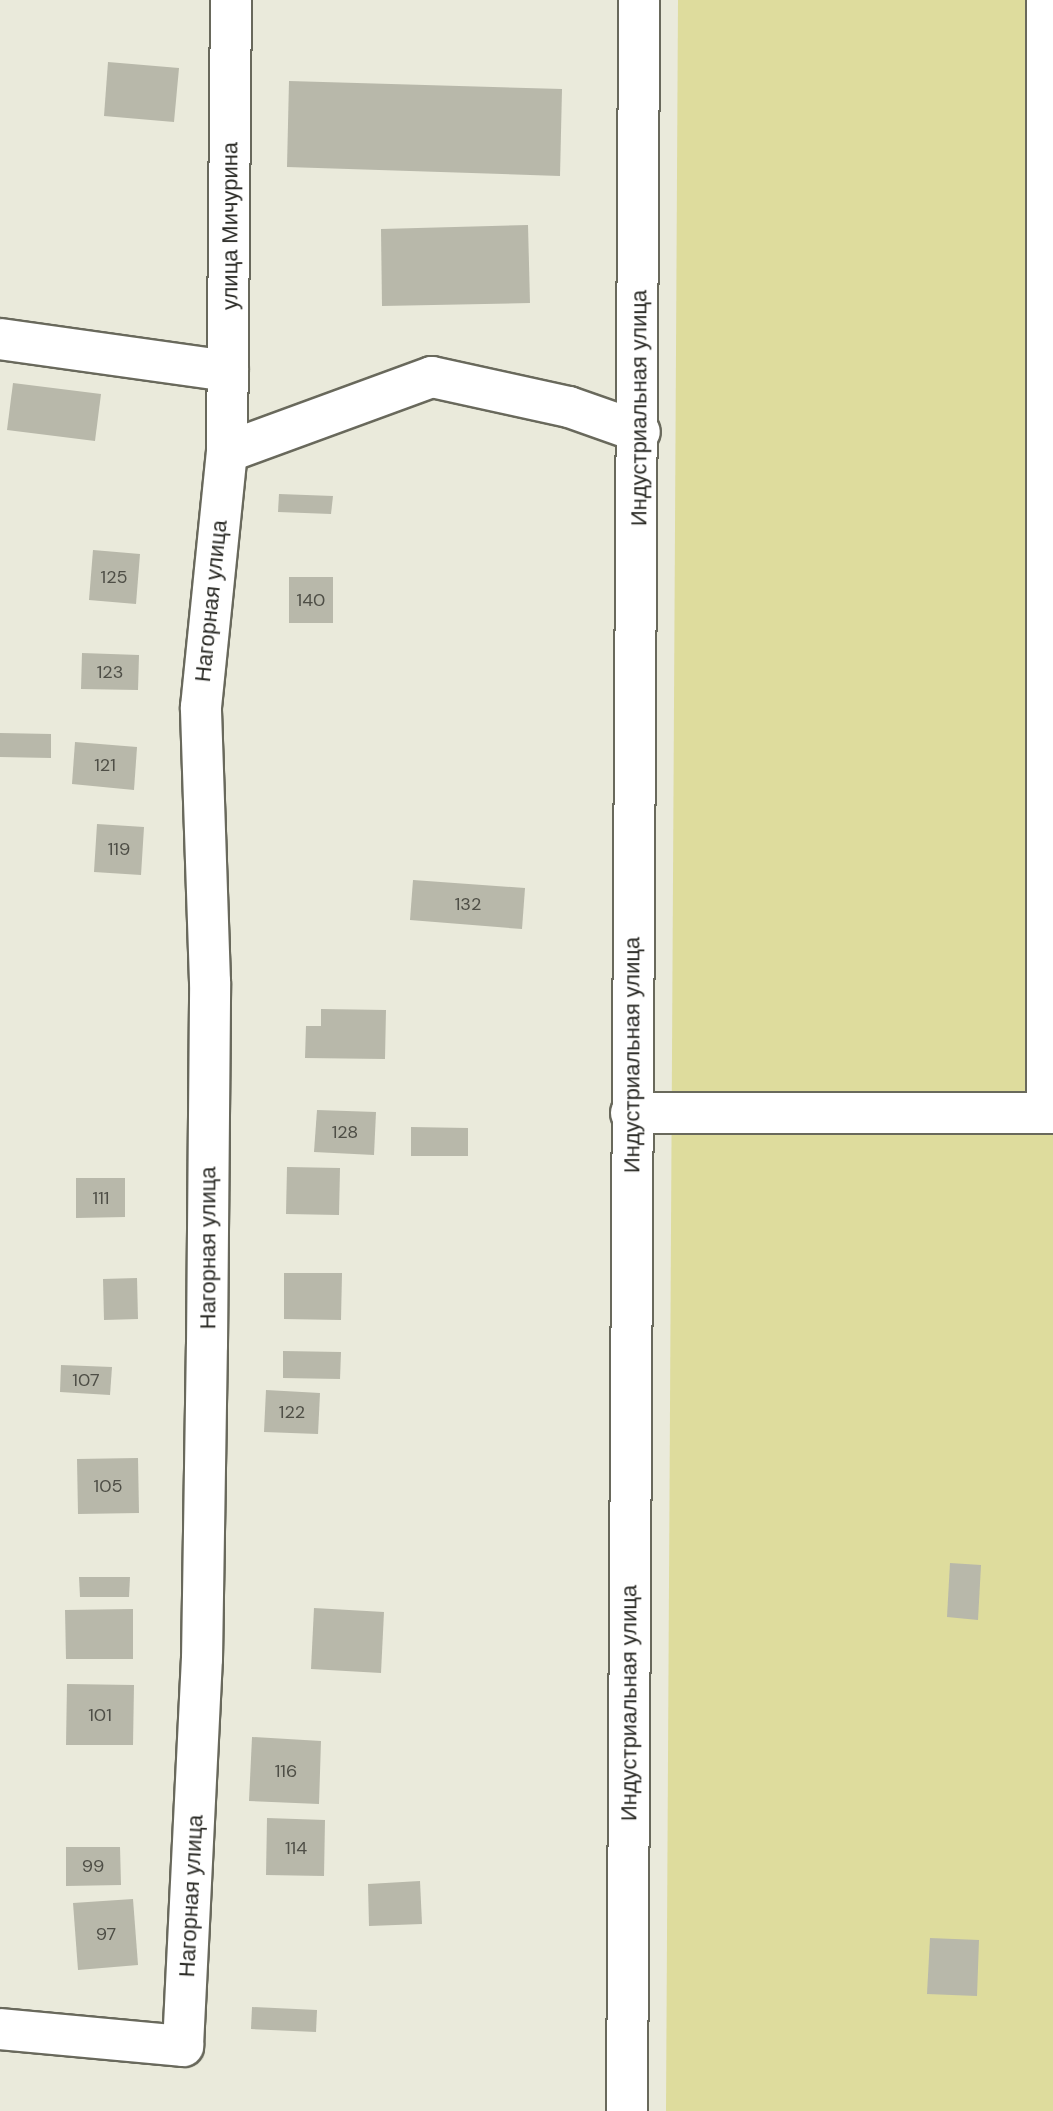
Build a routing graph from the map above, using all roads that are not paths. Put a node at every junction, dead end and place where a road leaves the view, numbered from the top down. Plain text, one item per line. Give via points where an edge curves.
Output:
1 (231, 0) edge
2 (639, 0) edge
3 (1047, 0) edge
4 (0, 339) edge
5 (228, 371) junction
6 (640, 432) junction
7 (227, 452) junction
8 (631, 1113) junction
9 (1050, 1113) edge
10 (0, 2029) edge
11 (627, 2111) edge

1 - 5 street, улица Мичурина
2 - 6 street, Индустриальная улица
3 - 9 street
4 - 5 street
5 - 7 street, улица Мичурина
6 - 7 street via 569,407 432,377
6 - 8 street, Индустриальная улица
7 - 10 street, Нагорная улица via 201,707 210,982 207,1361 202,1659 183,2046
8 - 9 street
8 - 11 street, Индустриальная улица

